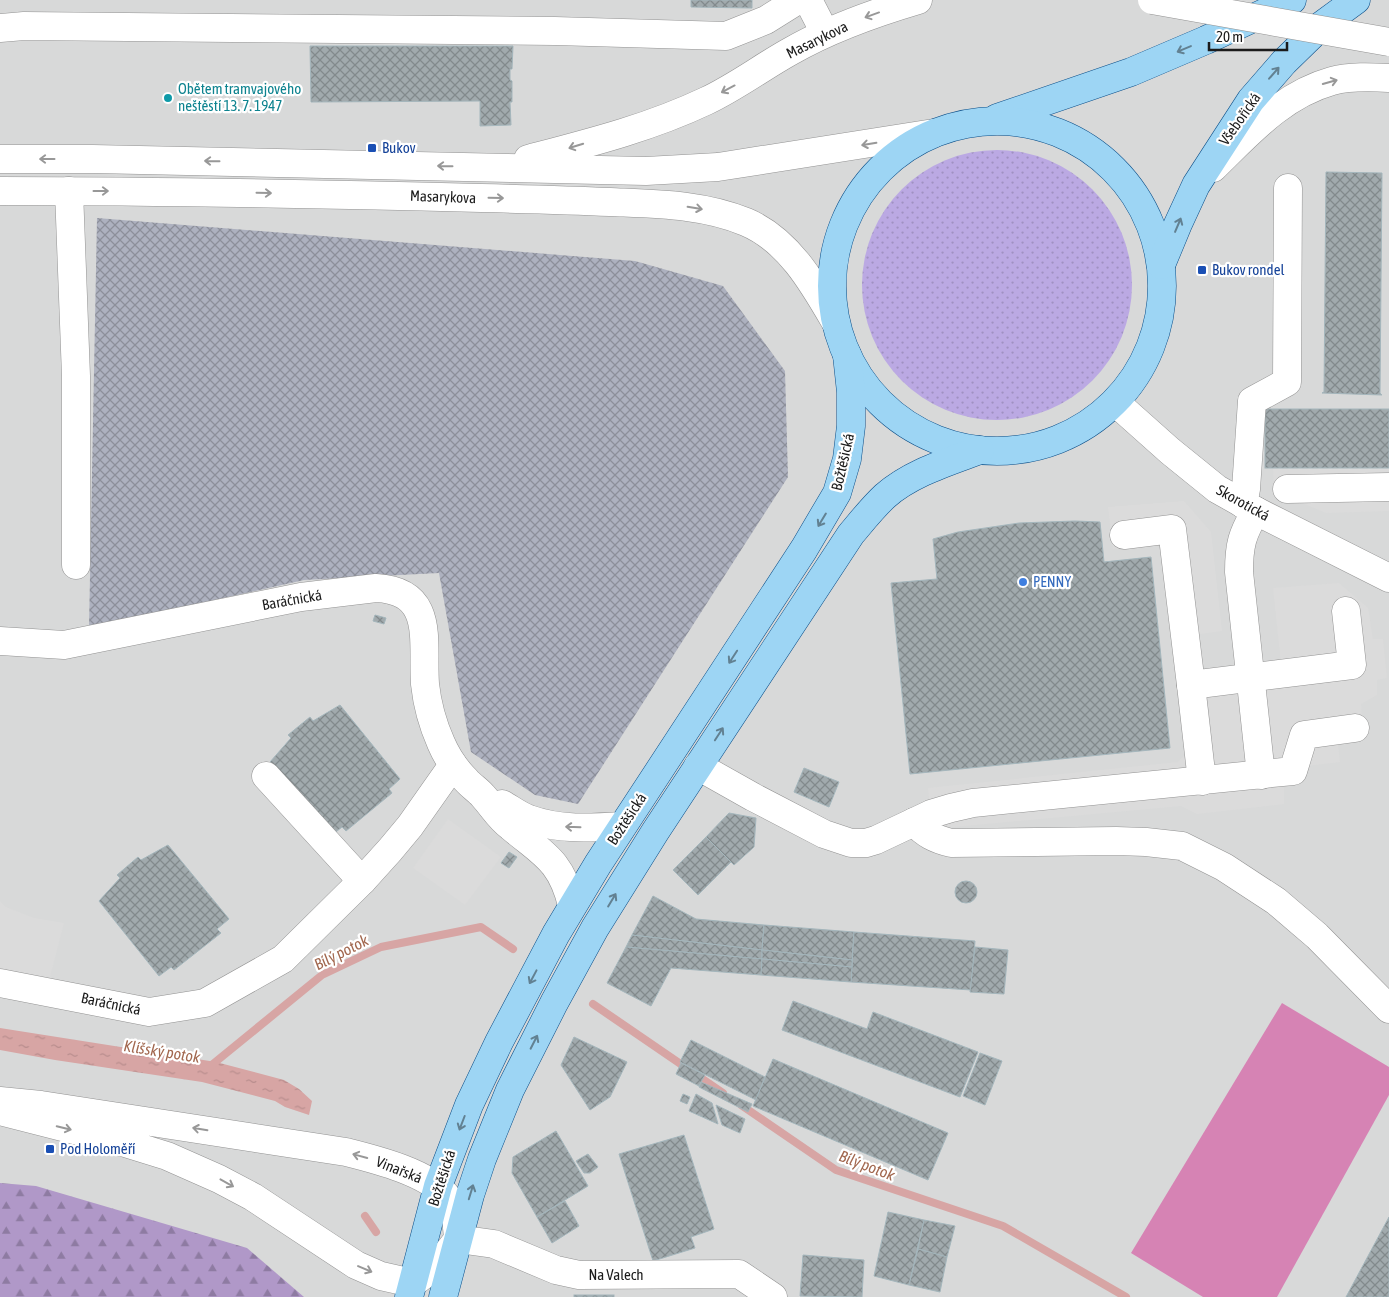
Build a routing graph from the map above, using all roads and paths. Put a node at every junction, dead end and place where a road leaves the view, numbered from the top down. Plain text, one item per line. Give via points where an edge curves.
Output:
1 (798, 0) edge
2 (808, 0) edge
3 (918, 0) edge
4 (1152, 0) edge
5 (1292, 0) edge
6 (1356, 0) edge
7 (0, 28) edge
8 (825, 34) junction
9 (1389, 42) edge
10 (1389, 78) edge
11 (986, 121) junction
12 (934, 134) junction
13 (0, 159) edge
14 (493, 168) junction
15 (1196, 185) junction
16 (1288, 188) dead end
17 (0, 191) edge
18 (69, 191) junction
19 (1161, 265) junction
20 (836, 323) junction
21 (847, 355) junction
22 (1114, 402) junction
23 (980, 450) junction
24 (1389, 487) edge
25 (1288, 489) dead end
26 (1250, 508) junction
27 (1124, 535) dead end
28 (76, 565) dead end
29 (1389, 578) edge
30 (1346, 611) dead end
31 (0, 641) edge
32 (1251, 678) junction
33 (1191, 685) junction
34 (1355, 728) dead end
35 (453, 765) junction
36 (698, 766) junction
37 (1261, 775) junction
38 (266, 776) dead end
39 (1202, 781) junction
40 (483, 795) junction
41 (914, 822) junction
42 (622, 826) junction
43 (362, 881) junction
44 (572, 904) junction
45 (0, 983) edge
46 (1389, 1008) edge
47 (0, 1101) edge
48 (0, 1111) edge
49 (438, 1186) junction
50 (458, 1239) junction
51 (410, 1290) edge
52 (443, 1297) edge
53 (773, 1297) edge

1 - 7 street via 766,20 726,36 545,30
2 - 8 street
3 -> 8 street, Masarykova via 872,14
4 - 9 street, bridge
5 -> 11 main road via 1131,72
15 -> 6 main road, Všebořická via 1251,100 1322,25
8 -> 14 street, Masarykova via 706,101 672,116 575,147
15 -> 10 street via 1268,114 1296,95 1333,80
11 - 12 main road
11 - 19 main road via 1030,124 1057,132 1091,150 1112,167 1130,187 1145,212
12 -> 14 street, Masarykova via 718,167 646,171
12 - 20 main road via 885,165 865,188 850,213 840,235 834,261 832,287
14 -> 13 street, Masarykova
19 -> 15 main road, Všebořická
16 - 26 street via 1287,382 1252,401 1246,489
17 - 18 street, Masarykova
18 -> 20 street, Masarykova via 520,198 646,203 710,210 748,222 774,240 797,262
18 - 28 street via 76,376
19 - 22 main road via 1163,288 1154,337 1134,379
20 - 21 main road
21 - 23 main road via 869,390 904,423 952,445
21 -> 42 main road, Božtěšická via 851,426 847,459 837,493 804,549
22 - 23 main road via 1089,423 1054,441 1011,450
22 - 26 street, Skorotická via 1217,489
36 -> 23 main road, Božtěšická via 851,534 870,512 886,495 906,482
24 - 25 street
26 - 29 street, Skorotická
26 - 32 street via 1240,543 1239,572
27 - 33 street via 1172,529
30 - 32 street via 1352,665
31 - 35 street, Baráčnická via 64,645 301,597 376,588 396,590 412,601 422,620 427,696 440,741
32 - 33 street
32 - 37 street
33 - 39 street
34 - 37 street via 1304,735 1293,771
35 - 40 street, Baráčnická
35 - 43 street, Baráčnická via 410,826
36 - 41 street via 753,798 851,843 866,843
50 -> 36 main road, Božtěšická via 482,1159 528,1053 595,928
37 - 39 street
38 - 43 street
39 - 41 street via 973,803
42 -> 40 street, Baráčnická via 566,827 540,823
40 - 44 street, Baráčnická via 501,818 554,862 566,882
41 - 46 street via 924,833 950,843 1116,841 1182,846 1224,867 1276,901 1317,936
42 - 44 main road, Božtěšická
43 - 45 street, Baráčnická via 283,959 205,1003 149,1012
44 -> 49 main road, Božtěšická via 473,1096
49 -> 47 street, Vinařská via 383,1162 346,1152
48 -> 51 street via 125,1143 220,1179 356,1265
49 - 50 street, Vinařská via 449,1199 456,1216
49 - 51 main road, Božtěšická
50 - 51 street via 445,1258
50 - 52 main road, Božtěšická
50 - 53 street, Na Valech via 494,1244 556,1270 579,1275 739,1274

